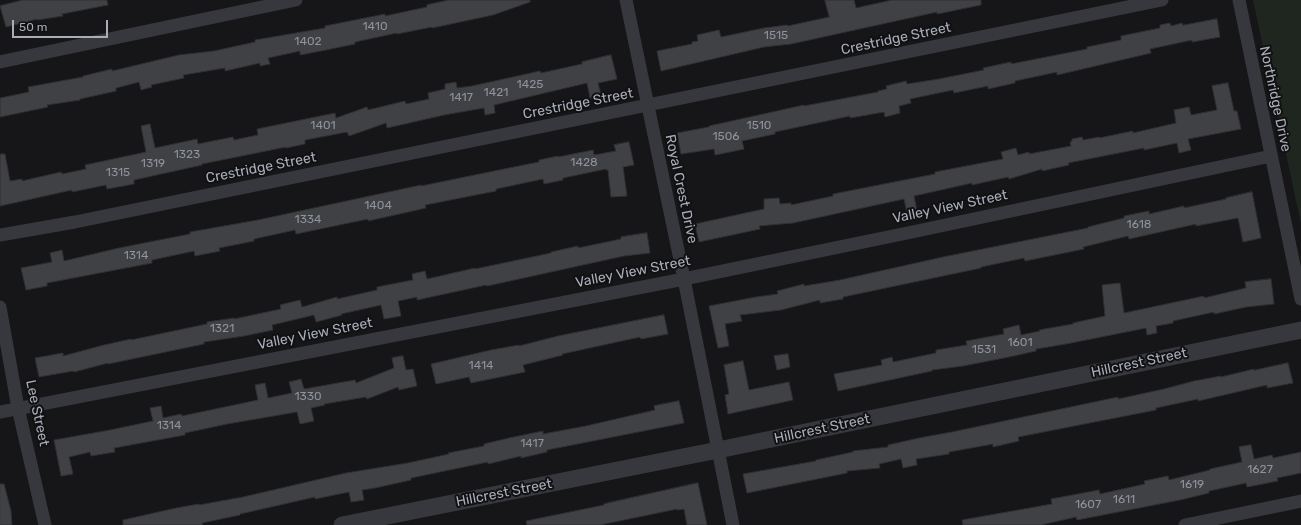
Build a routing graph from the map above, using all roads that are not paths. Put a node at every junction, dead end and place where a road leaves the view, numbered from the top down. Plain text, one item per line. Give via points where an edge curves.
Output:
1 (296, 0) edge
2 (626, 0) edge
3 (1162, 0) edge
4 (1239, 0) edge
5 (0, 62) edge
6 (648, 106) junction
7 (1270, 156) junction
8 (0, 235) edge
9 (684, 279) junction
10 (1301, 299) edge
11 (0, 307) edge
12 (1301, 330) edge
13 (18, 408) junction
14 (0, 412) edge
15 (718, 450) junction
16 (1301, 501) edge
17 (45, 525) edge
18 (342, 525) edge
19 (733, 525) edge
20 (1185, 525) edge

1 - 5 street
2 - 6 street, Royal Crest Drive
3 - 6 street, Crestridge Street
4 - 7 street, Northridge Drive
6 - 8 street, Crestridge Street
6 - 9 street, Royal Crest Drive
7 - 9 street, Valley View Street
7 - 10 street, Northridge Drive
9 - 13 street, Valley View Street
9 - 15 street, Royal Crest Drive
11 - 13 street, Lee Street
12 - 15 street, Hillcrest Street
13 - 14 street, Valley View Street
13 - 17 street, Lee Street
15 - 18 street, Hillcrest Street
15 - 19 street, Royal Crest Drive
16 - 20 street

